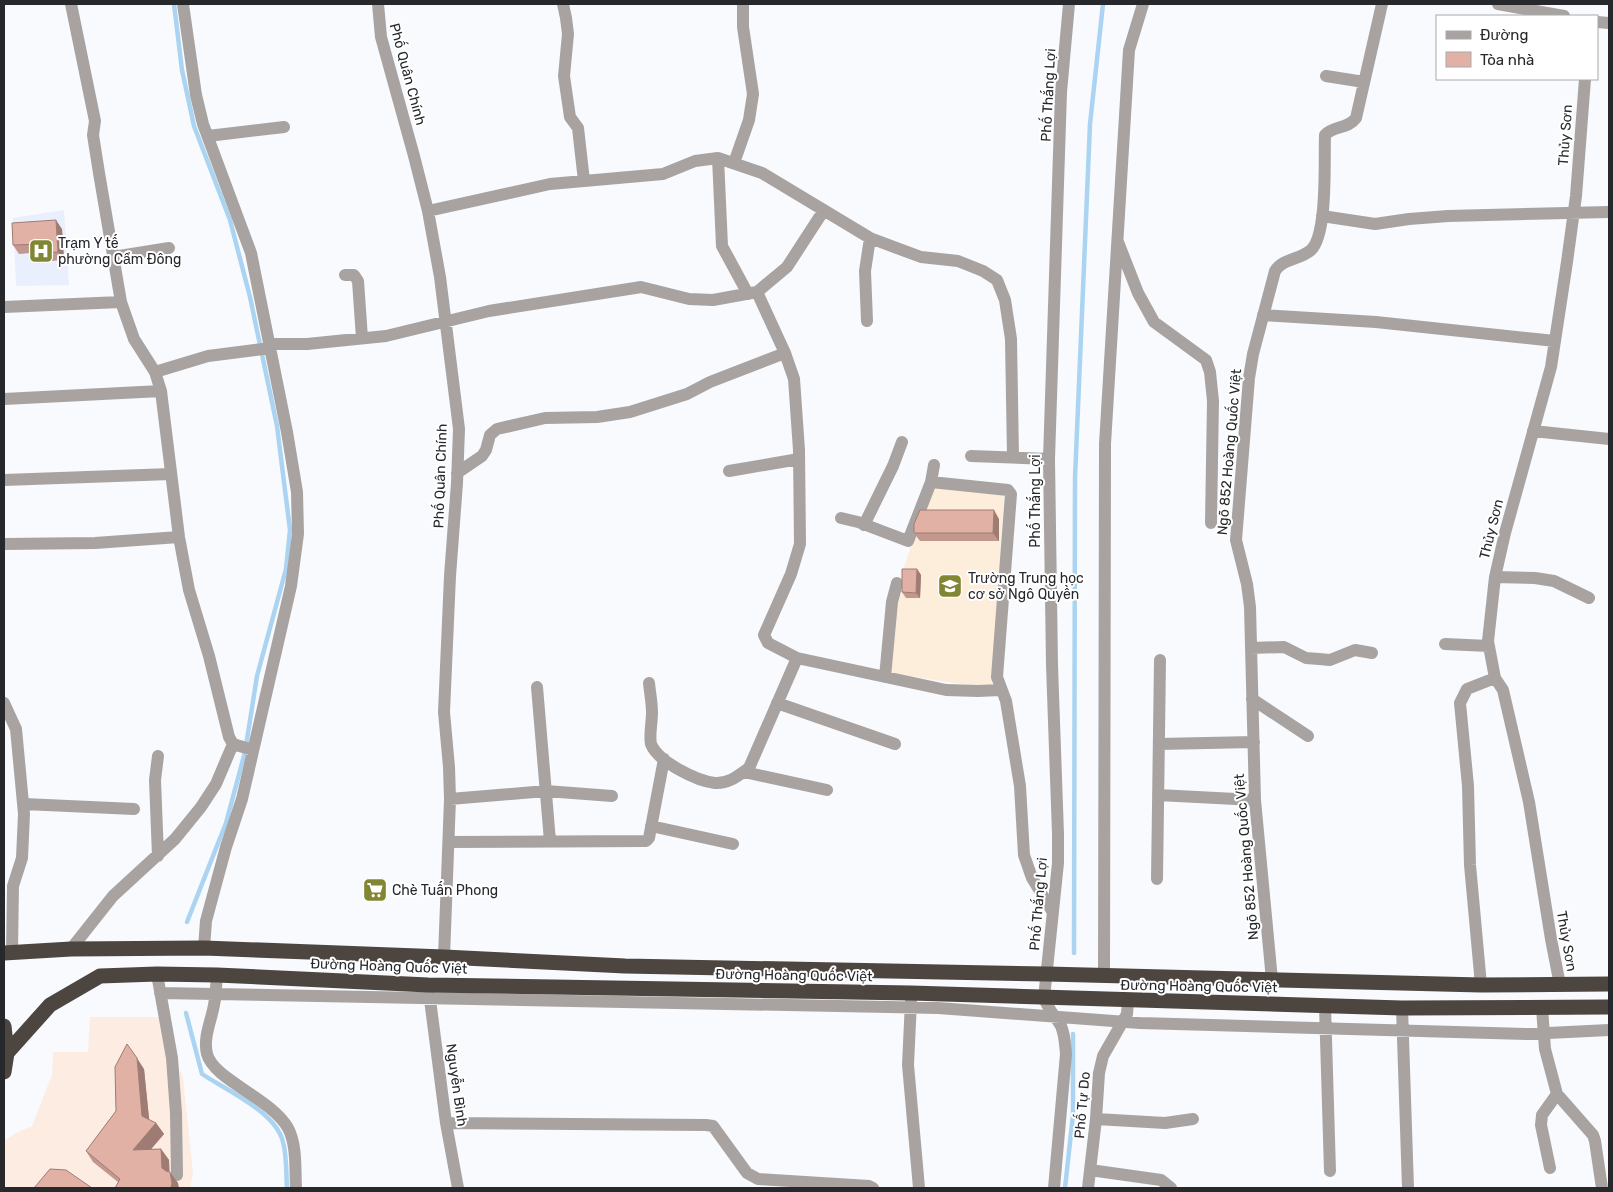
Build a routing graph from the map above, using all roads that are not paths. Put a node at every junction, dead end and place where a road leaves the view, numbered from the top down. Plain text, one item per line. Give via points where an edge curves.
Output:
1 (71, 4) edge
2 (183, 4) edge
3 (378, 4) edge
4 (563, 4) edge
5 (743, 4) edge
6 (1069, 4) edge
7 (1143, 4) edge
8 (1382, 4) edge
9 (1498, 4) edge
10 (1520, 6) edge
11 (1560, 15) edge
12 (1326, 76) dead end
13 (1584, 80) edge
14 (1364, 82) junction
15 (284, 127) dead end
16 (208, 136) junction
17 (718, 158) junction
18 (734, 163) junction
19 (584, 181) junction
20 (824, 210) junction
21 (428, 212) junction
22 (1609, 212) edge
23 (1573, 213) junction
24 (1322, 216) junction
25 (870, 238) junction
26 (1117, 238) junction
27 (169, 248) dead end
28 (113, 257) junction
29 (346, 274) dead end
30 (752, 293) junction
31 (121, 302) junction
32 (4, 307) edge
33 (1263, 315) junction
34 (868, 321) dead end
35 (446, 322) junction
36 (362, 338) junction
37 (1555, 341) junction
38 (266, 348) junction
39 (785, 354) junction
40 (155, 372) junction
41 (161, 391) junction
42 (4, 399) edge
43 (1533, 431) junction
44 (1609, 439) edge
45 (902, 442) dead end
46 (971, 456) dead end
47 (1013, 457) junction
48 (799, 459) junction
49 (1049, 459) junction
50 (934, 466) dead end
51 (729, 471) dead end
52 (457, 473) junction
53 (171, 474) junction
54 (4, 480) edge
55 (931, 482) junction
56 (841, 518) dead end
57 (1211, 523) dead end
58 (864, 524) junction
59 (178, 537) junction
60 (4, 544) edge
61 (1494, 577) junction
62 (897, 583) dead end
63 (1589, 598) dead end
64 (1445, 644) dead end
65 (1489, 646) junction
66 (1251, 648) junction
67 (1372, 653) dead end
68 (796, 658) junction
69 (1160, 660) dead end
70 (885, 677) junction
71 (1495, 678) junction
72 (649, 683) dead end
73 (537, 687) dead end
74 (1000, 690) junction
75 (1252, 699) junction
76 (777, 703) junction
77 (4, 707) edge
78 (1308, 736) dead end
79 (1254, 742) junction
80 (895, 744) dead end
81 (1159, 744) junction
82 (244, 748) junction
83 (158, 756) dead end
84 (664, 759) junction
85 (744, 772) junction
86 (827, 790) dead end
87 (546, 791) junction
88 (612, 796) dead end
89 (1158, 796) junction
90 (450, 799) junction
91 (1255, 800) junction
92 (24, 804) junction
93 (134, 809) dead end
94 (651, 826) junction
95 (550, 841) junction
96 (449, 842) junction
97 (733, 844) dead end
98 (158, 856) junction
99 (1157, 879) dead end
100 (1052, 911) junction
101 (204, 948) junction
102 (71, 949) junction
103 (8, 952) edge
104 (444, 957) junction
105 (156, 974) junction
106 (1047, 974) junction
107 (217, 975) junction
108 (1104, 976) junction
109 (1272, 980) junction
110 (1609, 984) edge
111 (1481, 985) junction
112 (1560, 985) junction
113 (429, 992) junction
114 (160, 993) junction
115 (215, 994) junction
116 (1044, 998) junction
117 (911, 1000) junction
118 (1128, 1001) junction
119 (1325, 1006) junction
120 (1609, 1007) edge
121 (1402, 1008) junction
122 (1542, 1008) junction
123 (1054, 1017) junction
124 (1123, 1021) junction
125 (4, 1026) edge
126 (1326, 1028) junction
127 (1403, 1030) junction
128 (1609, 1030) edge
129 (1544, 1033) junction
130 (7, 1053) junction
131 (4, 1072) edge
132 (1557, 1094) junction
133 (1096, 1118) junction
134 (1193, 1119) dead end
135 (446, 1122) junction
136 (1550, 1168) dead end
137 (1090, 1170) junction
138 (1330, 1171) dead end
139 (177, 1175) dead end
140 (296, 1188) edge
141 (458, 1188) edge
142 (873, 1188) edge
143 (919, 1188) edge
144 (1054, 1188) edge
145 (1088, 1188) edge
146 (1171, 1188) edge
147 (1408, 1188) edge
148 (1602, 1188) edge

1 - 28 street via 95,121 94,140
2 - 16 street via 196,95
3 - 21 street, Phố Quân Chính via 381,37
4 - 19 street via 568,34 564,76 570,117 578,128
5 - 18 street via 743,27 753,94
6 - 49 street, Phố Thắng Lợi via 1062,92
7 - 26 street via 1129,50
8 - 14 street, Ngõ 852 Hoàng Quốc Việt
9 - 10 street
10 - 11 street
12 - 14 street
13 - 23 street, Thủy Sơn
14 - 24 street, Ngõ 852 Hoàng Quốc Việt via 1353,122 1325,135
15 - 16 street
16 - 38 street via 251,253
17 - 18 street
17 - 19 street via 695,161 663,174
17 - 30 street via 722,246
18 - 20 street via 762,173
19 - 21 street via 550,184
20 - 25 street
20 - 30 street via 787,267
21 - 35 street, Phố Quân Chính
22 - 23 street
23 - 24 street via 1448,216 1375,224
23 - 37 street, Thủy Sơn
24 - 33 street, Ngõ 852 Hoàng Quốc Việt via 1317,243 1310,251 1284,262 1274,271
25 - 34 street via 865,271
25 - 47 street via 921,258 958,260 997,280 1005,300 1011,339
26 - 57 street via 1138,293 1154,322 1206,360 1210,372 1213,401
26 - 108 street via 1105,444
27 - 28 street
28 - 31 street
29 - 36 street via 354,275 358,281
30 - 35 street via 713,300 689,299 641,287 490,311
30 - 39 street
31 - 32 street
31 - 40 street via 134,339
33 - 37 street via 1376,322
33 - 66 street, Ngõ 852 Hoàng Quốc Việt via 1249,378 1236,534 1247,584
35 - 36 street via 386,336
35 - 52 street, Phố Quân Chính via 459,429
36 - 38 street
37 - 43 street, Thủy Sơn
38 - 40 street via 208,356
38 - 82 street via 287,432 297,492 298,534 291,586
39 - 48 street via 794,379
39 - 52 street via 687,394 630,412 597,417 546,418 497,429 490,435 482,456
40 - 41 street
41 - 42 street
41 - 53 street
43 - 44 street
43 - 61 street, Thủy Sơn
45 - 58 street
46 - 47 street
47 - 49 street
48 - 51 street
48 - 68 street via 800,544 792,574 764,635 768,643
49 - 100 street, Phố Thắng Lợi via 1058,834
50 - 55 street
52 - 90 street, Phố Quân Chính via 444,712
53 - 54 street
53 - 59 street
55 - 58 street via 908,541
55 - 74 street via 1008,490 1011,494 997,677
56 - 58 street
59 - 60 street via 95,543
59 - 82 street via 229,737
61 - 63 street via 1554,581
61 - 65 street, Thủy Sơn
62 - 70 street via 892,602
64 - 65 street
65 - 71 street, Thủy Sơn
66 - 67 street via 1284,647 1318,660 1330,660 1355,650
66 - 75 street, Ngõ 852 Hoàng Quốc Việt
68 - 70 street
68 - 76 street
69 - 81 street
70 - 74 street via 946,690
71 - 111 street via 1467,689 1460,703
71 - 112 street, Thủy Sơn via 1503,690 1529,802
72 - 84 street via 651,744
73 - 87 street
74 - 100 street via 1006,701 1020,786 1024,855 1032,878
75 - 78 street
75 - 79 street, Ngõ 852 Hoàng Quốc Việt
76 - 80 street
76 - 85 street via 749,768
77 - 92 street via 16,729
79 - 81 street
79 - 91 street, Ngõ 852 Hoàng Quốc Việt
81 - 89 street
82 - 98 street via 175,839
82 - 101 street via 242,799 206,921
83 - 98 street via 155,780
84 - 85 street via 696,778 715,783 737,778
84 - 94 street
85 - 86 street
87 - 88 street
87 - 90 street
87 - 95 street
89 - 91 street
89 - 99 street
90 - 96 street, Phố Quân Chính
91 - 109 street, Ngõ 852 Hoàng Quốc Việt
92 - 93 street
92 - 103 street via 22,858 13,886
94 - 95 street via 646,841
94 - 97 street
95 - 96 street
96 - 104 street, Phố Quân Chính
98 - 102 street via 113,896
100 - 106 street, Phố Thắng Lợi
101 - 102 highway, Đường Hoàng Quốc Việt
101 - 104 highway, Đường Hoàng Quốc Việt
102 - 103 highway, Đường Hoàng Quốc Việt
104 - 106 highway, Đường Hoàng Quốc Việt via 625,966
105 - 107 highway, Đường Hoàng Quốc Việt
105 - 114 street
105 - 130 highway, Đường Hoàng Quốc Việt via 100,976 50,1004
106 - 108 highway, Đường Hoàng Quốc Việt
106 - 116 street, Phố Thắng Lợi
107 - 113 highway, Đường Hoàng Quốc Việt
107 - 115 street
108 - 109 highway, Đường Hoàng Quốc Việt
109 - 111 highway, Đường Hoàng Quốc Việt
110 - 112 highway, Đường Hoàng Quốc Việt
111 - 112 highway, Đường Hoàng Quốc Việt
113 - 115 street
113 - 117 highway, Đường Hoàng Quốc Việt
113 - 135 street, Nguyễn Bình
114 - 115 street
114 - 139 street via 172,1058
115 - 140 street via 206,1035 207,1054 214,1068 265,1103 287,1126 294,1152
116 - 117 highway, Đường Hoàng Quốc Việt
116 - 118 highway, Đường Hoàng Quốc Việt
116 - 123 street
117 - 123 street via 938,1008
117 - 143 street via 908,1065
118 - 119 highway, Đường Hoàng Quốc Việt
118 - 124 street, Phố Tự Do
119 - 121 highway, Đường Hoàng Quốc Việt
119 - 126 street
120 - 122 highway, Đường Hoàng Quốc Việt
121 - 122 highway, Đường Hoàng Quốc Việt
121 - 127 street
122 - 129 street
123 - 124 street
123 - 144 street via 1065,1038 1066,1054
124 - 126 street
124 - 133 street, Phố Tự Do via 1102,1056
125 - 130 highway
126 - 127 street
126 - 138 street
127 - 129 street
127 - 147 street
128 - 129 street
129 - 132 street
130 - 131 highway
132 - 136 street via 1542,1114 1541,1125
132 - 148 street via 1593,1135
133 - 134 street via 1165,1123
133 - 137 street, Phố Tự Do
135 - 141 street, Nguyễn Bình
135 - 142 street via 713,1126 746,1172 758,1180
137 - 145 street, Phố Tự Do
137 - 146 street via 1161,1180

